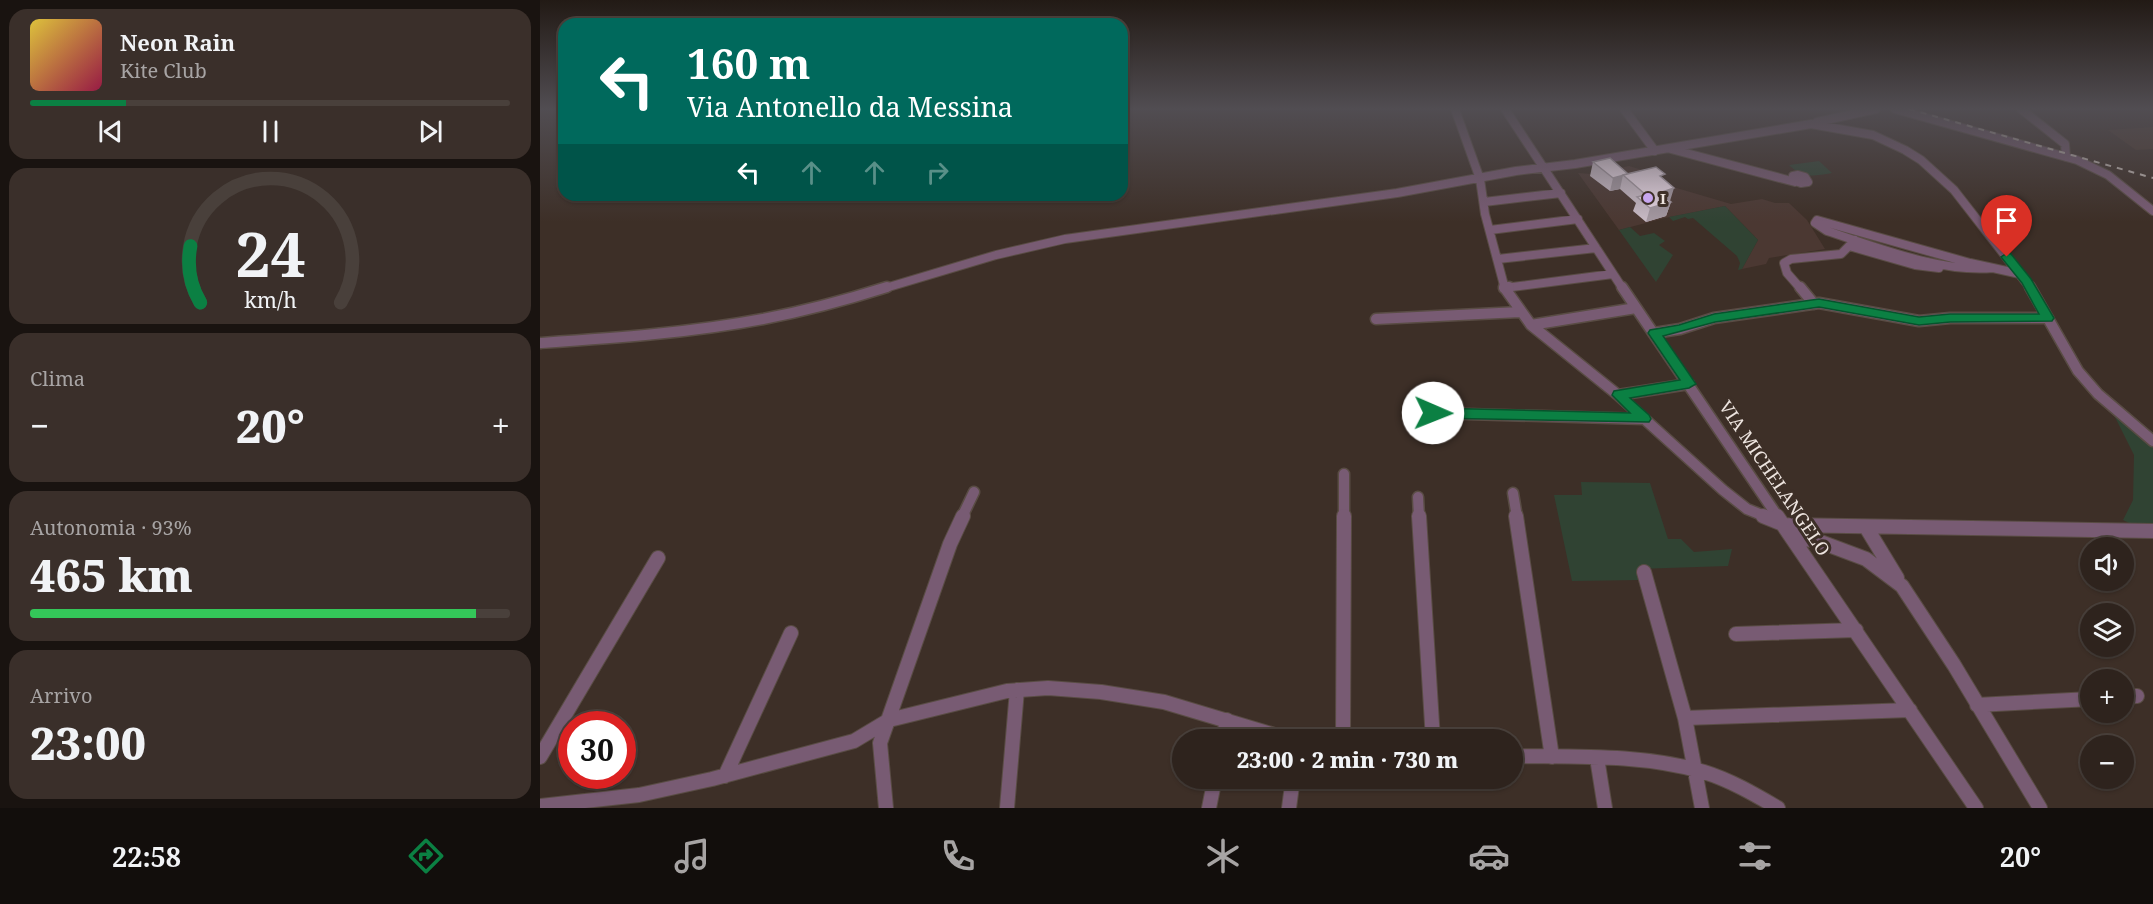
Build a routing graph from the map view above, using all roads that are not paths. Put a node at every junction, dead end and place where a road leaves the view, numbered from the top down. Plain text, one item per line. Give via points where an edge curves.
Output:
1 (1468, 147) edge
2 (1530, 147) joint
3 (1652, 147) edge
4 (1681, 147) edge
5 (1899, 147) edge
6 (2029, 147) edge
7 (2066, 147) edge
8 (1668, 149) junction
9 (1655, 151) junction
10 (2066, 157) junction
11 (1544, 168) junction
12 (1516, 171) junction
13 (1480, 179) junction
14 (1795, 182) dead end
15 (1561, 193) junction
16 (1484, 202) junction
17 (2153, 211) edge
18 (1578, 219) junction
19 (1490, 230) junction
20 (1852, 243) junction
21 (1596, 248) junction
22 (1498, 259) junction
23 (1993, 268) junction
24 (1613, 274) junction
25 (2020, 274) junction
26 (1504, 288) junction
27 (1814, 304) junction
28 (1636, 308) junction
29 (1520, 312) junction
30 (2048, 318) junction
31 (1376, 319) dead end
32 (1532, 325) junction
33 (1654, 333) junction
34 (540, 344) edge
35 (1689, 384) junction
36 (1618, 395) junction
37 (1433, 413) dead end
38 (1644, 419) junction
39 (2153, 441) edge
40 (1344, 474) dead end
41 (974, 492) dead end
42 (1513, 493) dead end
43 (1418, 496) dead end
44 (1866, 527) junction
45 (1789, 531) junction
46 (2153, 531) edge
47 (658, 558) dead end
48 (1644, 572) dead end
49 (1902, 586) junction
50 (1856, 630) junction
51 (791, 633) dead end
52 (1736, 634) dead end
53 (1017, 690) junction
54 (2080, 700) edge
55 (1977, 705) junction
56 (1910, 710) junction
57 (1685, 718) junction
58 (889, 720) junction
59 (1227, 720) junction
60 (1225, 729) edge
61 (1256, 729) edge
62 (1343, 729) edge
63 (1432, 729) edge
64 (1523, 756) edge
65 (540, 757) edge
66 (1552, 757) junction
67 (1597, 758) junction
68 (1694, 769) junction
69 (725, 776) junction
70 (1213, 789) edge
71 (1292, 789) edge
72 (540, 807) edge
73 (886, 808) edge
74 (1007, 808) edge
75 (1209, 808) edge
76 (1289, 808) edge
77 (1605, 808) edge
78 (1702, 808) edge
79 (1778, 808) edge
80 (1976, 808) edge
81 (2040, 808) edge

1 - 13 street
2 - 11 street, VIA MICHELANGELO
2 - 12 street via 1529,160
3 - 9 street
4 - 8 street
5 - 25 street via 1940,176
6 - 10 street
7 - 10 street
8 - 9 street
8 - 14 street
9 - 11 street
10 - 17 street via 2108,175
11 - 12 street
11 - 15 street, VIA MICHELANGELO
12 - 13 street
13 - 16 street
13 - 34 street via 1056,241 815,308 743,323 667,334
15 - 16 street
15 - 18 street, VIA MICHELANGELO
16 - 19 street
18 - 19 street
18 - 21 street, VIA MICHELANGELO
19 - 22 street
20 - 23 street via 1921,266 1981,271
20 - 23 street via 1815,223 1817,220
20 - 27 street via 1841,254 1784,263 1787,273
21 - 22 street
21 - 24 street, VIA MICHELANGELO
22 - 26 street
23 - 25 street
24 - 26 street
24 - 28 street, VIA MICHELANGELO
25 - 30 street
26 - 29 street
27 - 30 street via 1919,321
27 - 33 street via 1714,318
28 - 32 street
28 - 33 street, VIA MICHELANGELO
29 - 31 street
29 - 32 street
30 - 39 street via 2078,371 2098,394
32 - 36 street
33 - 35 street, VIA MICHELANGELO
35 - 36 street
35 - 45 street, VIA MICHELANGELO
36 - 38 street
37 - 38 street
38 - 45 street via 1747,509
40 - 62 street
41 - 58 street via 950,544
42 - 66 street
43 - 63 street
44 - 45 street
44 - 46 street
44 - 49 street
45 - 49 street via 1866,559
45 - 50 street, VIA MICHELANGELO
47 - 65 street
48 - 57 street
49 - 55 street
50 - 52 street
50 - 56 street, VIA MICHELANGELO
51 - 69 street
53 - 58 street
53 - 59 street via 1101,692 1164,702
53 - 74 street
54 - 55 street
55 - 81 street
56 - 57 street
56 - 80 street, VIA MICHELANGELO
57 - 68 street
58 - 69 street via 854,741
58 - 73 street via 880,743
59 - 60 street
59 - 61 street
64 - 66 street
66 - 67 street
67 - 68 street via 1660,762
67 - 77 street
68 - 78 street
68 - 79 street via 1737,785
69 - 72 street via 639,795
70 - 75 street
71 - 76 street

